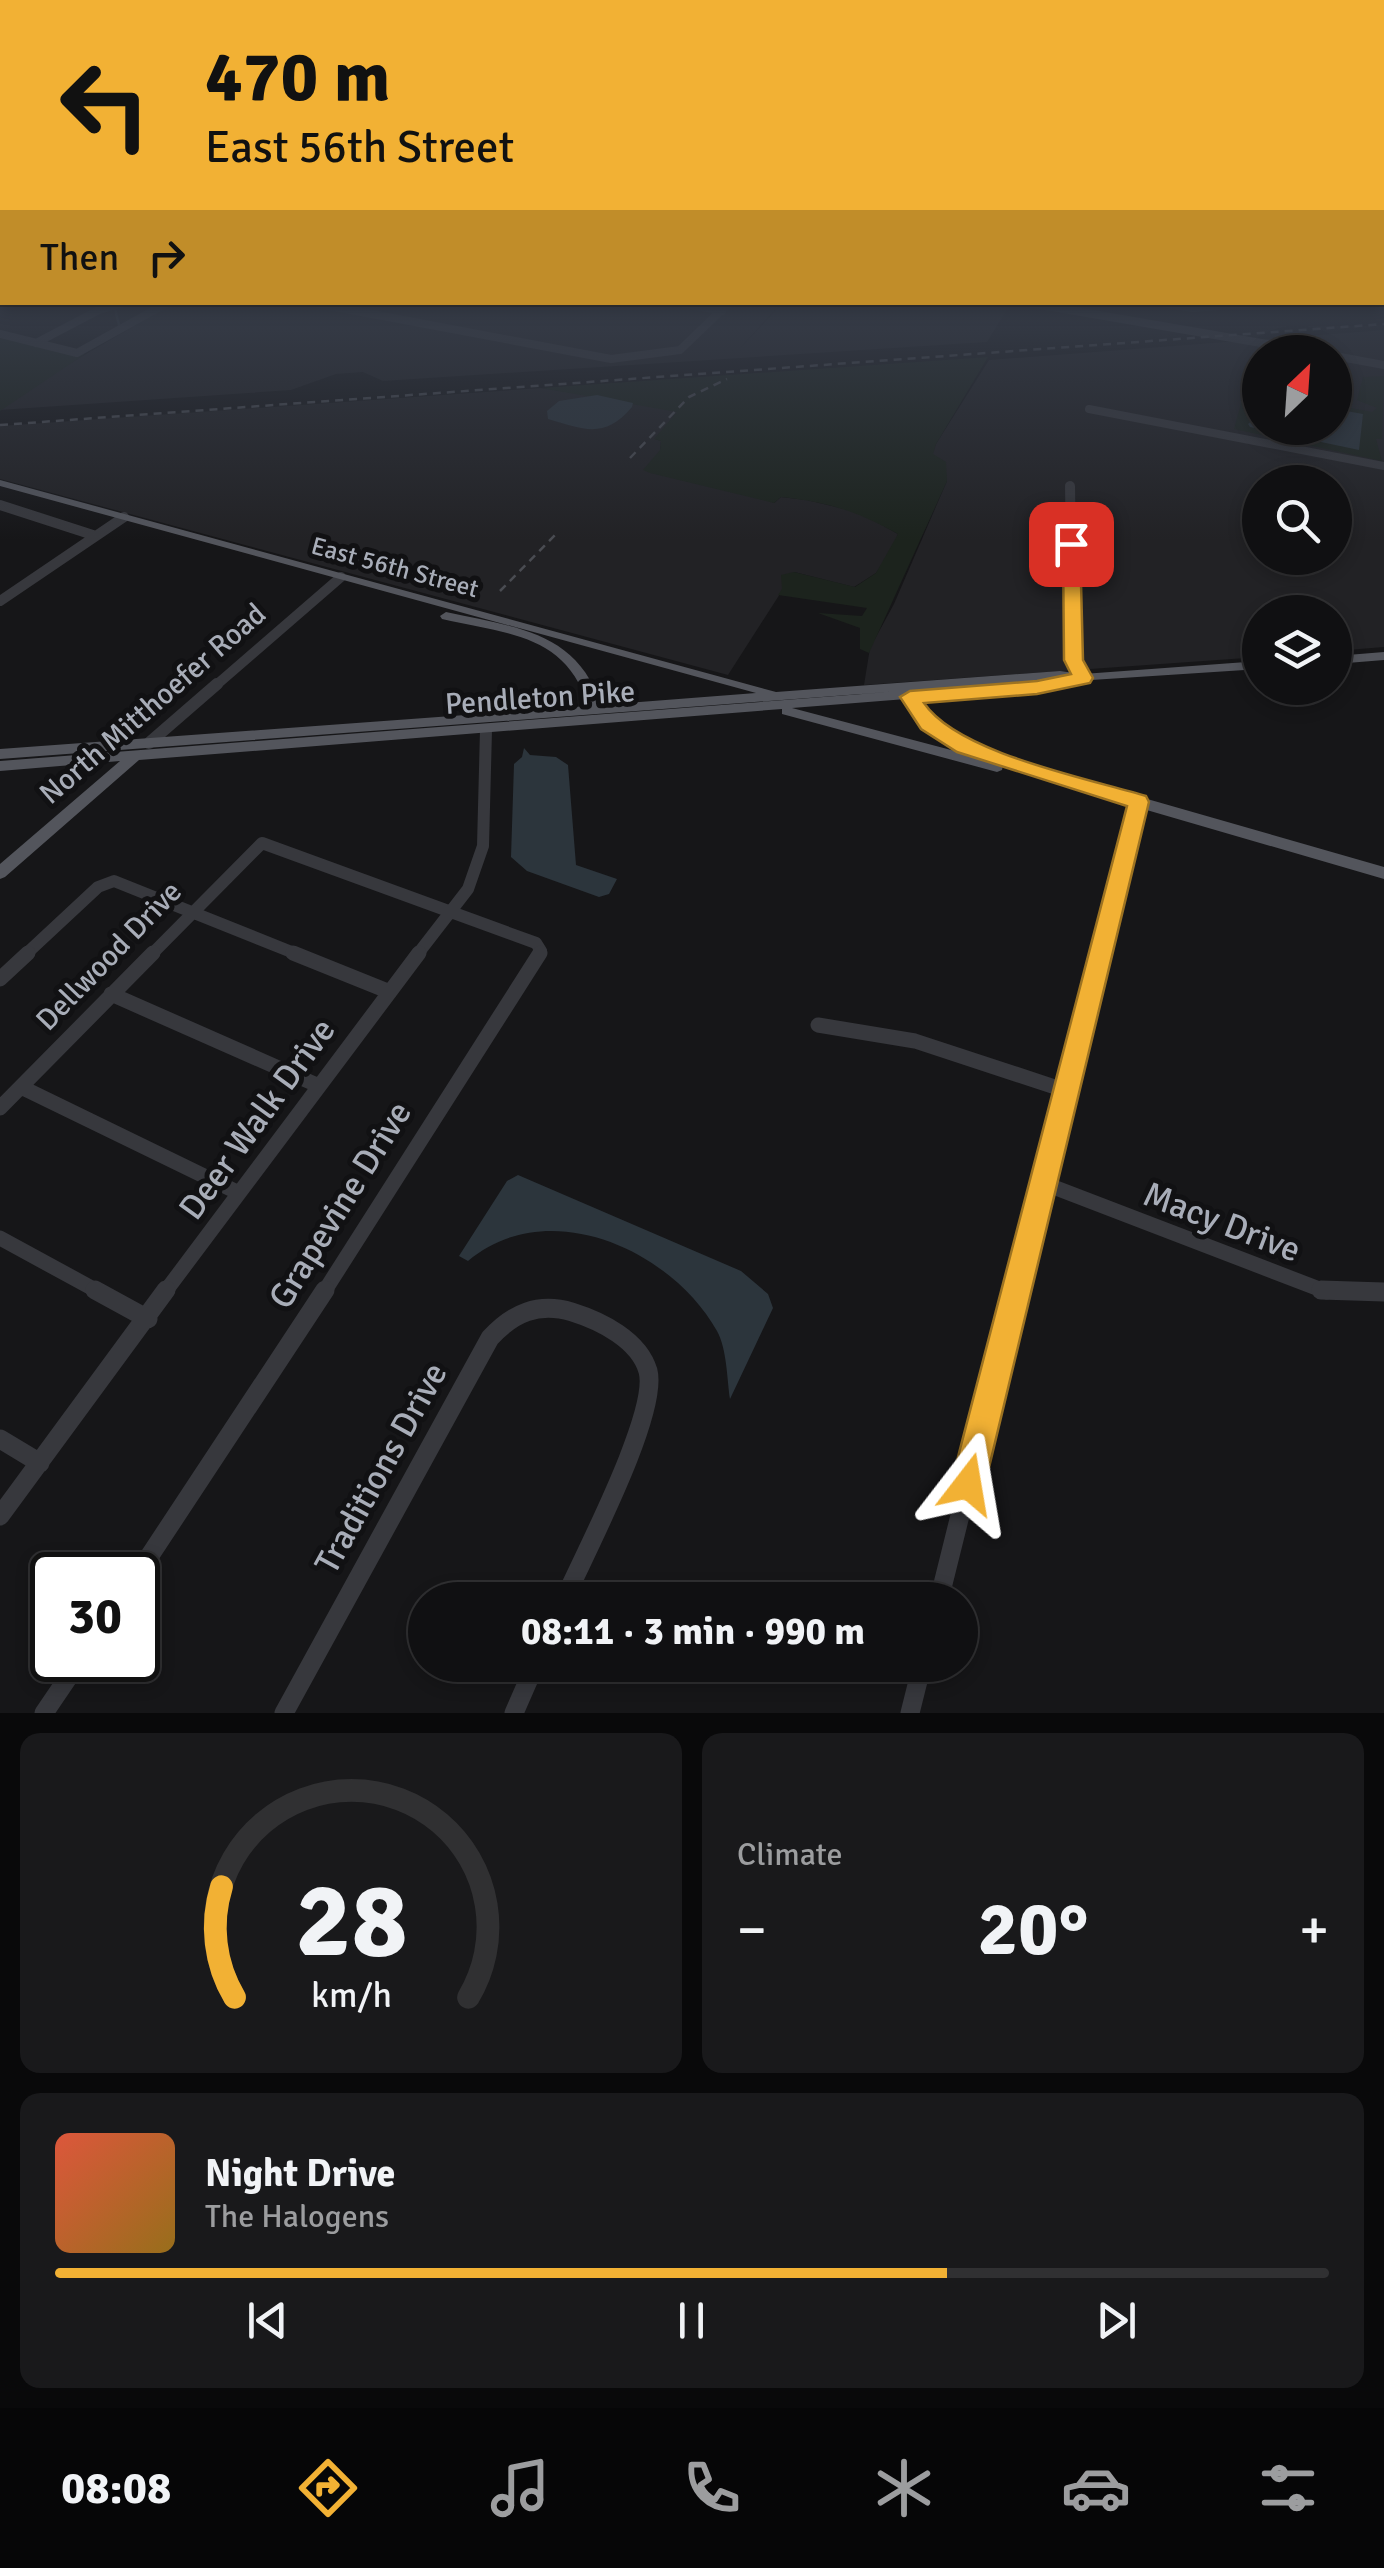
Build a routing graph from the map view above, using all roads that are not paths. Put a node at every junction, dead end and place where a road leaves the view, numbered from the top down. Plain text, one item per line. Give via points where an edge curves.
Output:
1 (1089, 409) dead end
2 (1384, 466) edge
3 (0, 486) edge
4 (1070, 486) dead end
5 (0, 504) edge
6 (14, 508) junction
7 (0, 517) edge
8 (119, 520) junction
9 (96, 536) junction
10 (337, 581) junction
11 (0, 602) edge
12 (1384, 656) edge
13 (1352, 659) edge
14 (1242, 666) edge
15 (721, 678) junction
16 (1083, 678) junction
17 (855, 690) junction
18 (908, 692) junction
19 (775, 702) junction
20 (596, 710) junction
21 (486, 730) junction
22 (149, 744) junction
23 (0, 754) edge
24 (135, 756) junction
25 (0, 766) edge
26 (1084, 786) junction
27 (1138, 802) junction
28 (0, 872) edge
29 (1384, 873) edge
30 (452, 910) junction
31 (190, 912) junction
32 (0, 979) edge
33 (390, 992) junction
34 (111, 994) junction
35 (818, 1026) dead end
36 (318, 1085) junction
37 (20, 1086) junction
38 (1067, 1091) junction
39 (0, 1108) edge
40 (1044, 1183) junction
41 (239, 1193) junction
42 (0, 1238) edge
43 (1384, 1292) edge
44 (148, 1319) junction
45 (0, 1439) edge
46 (40, 1463) junction
47 (0, 1516) edge
48 (151, 1552) edge
49 (572, 1582) edge
50 (943, 1582) edge
51 (65, 1682) edge
52 (528, 1682) edge
53 (918, 1682) edge
54 (44, 1713) edge
55 (284, 1713) edge
56 (514, 1713) edge
57 (910, 1713) edge

1 - 2 street
3 - 8 main road, East 56th Street
4 - 16 street via 1074,660
5 - 6 street
6 - 7 street
6 - 9 street
8 - 9 street
8 - 10 main road, East 56th Street
9 - 11 street
10 - 15 main road, East 56th Street
10 - 20 main road, East 56th Street via 538,639 585,674
10 - 22 street, North Mitthoefer Road
12 - 13 main road
14 - 16 main road, Pendleton Pike
15 - 17 main road
15 - 19 main road, East 56th Street
16 - 18 main road, Pendleton Pike via 1037,688
17 - 18 main road, Pendleton Pike
17 - 19 main road, Pendleton Pike
18 - 19 main road, Pendleton Pike
18 - 26 main road, East 56th Street via 928,724 964,747
19 - 20 main road, Pendleton Pike
19 - 21 main road, Pendleton Pike
19 - 26 main road, East 56th Street
20 - 22 main road, Pendleton Pike
21 - 24 main road, Pendleton Pike
21 - 30 street, Deer Walk Drive via 481,854
22 - 23 main road, Pendleton Pike
22 - 24 main road, North Mitthoefer Road
24 - 25 main road, Pendleton Pike
24 - 28 main road, North Mitthoefer Road
26 - 27 main road, East 56th Street
27 - 29 main road, East 56th Street
27 - 38 street
30 - 31 street, Dellwood Drive via 269,842
30 - 33 street, Deer Walk Drive
30 - 48 street, Grapevine Drive via 536,942 540,955
31 - 32 street via 111,882
31 - 33 street
31 - 34 street, Dellwood Drive
33 - 36 street, Deer Walk Drive
34 - 36 street
34 - 37 street, Dellwood Drive
35 - 38 street via 928,1042
36 - 41 street, Deer Walk Drive
37 - 39 street, Dellwood Drive
37 - 41 street
38 - 40 street
40 - 43 street, Macy Drive via 1314,1289
40 - 50 street
41 - 44 street, Deer Walk Drive
42 - 44 street
44 - 46 street, Deer Walk Drive
45 - 46 street
46 - 47 street, Deer Walk Drive
49 - 55 street, Traditions Drive via 650,1391 645,1363 630,1341 574,1311 548,1306 528,1309 490,1338
51 - 54 street
52 - 56 street
53 - 57 street

